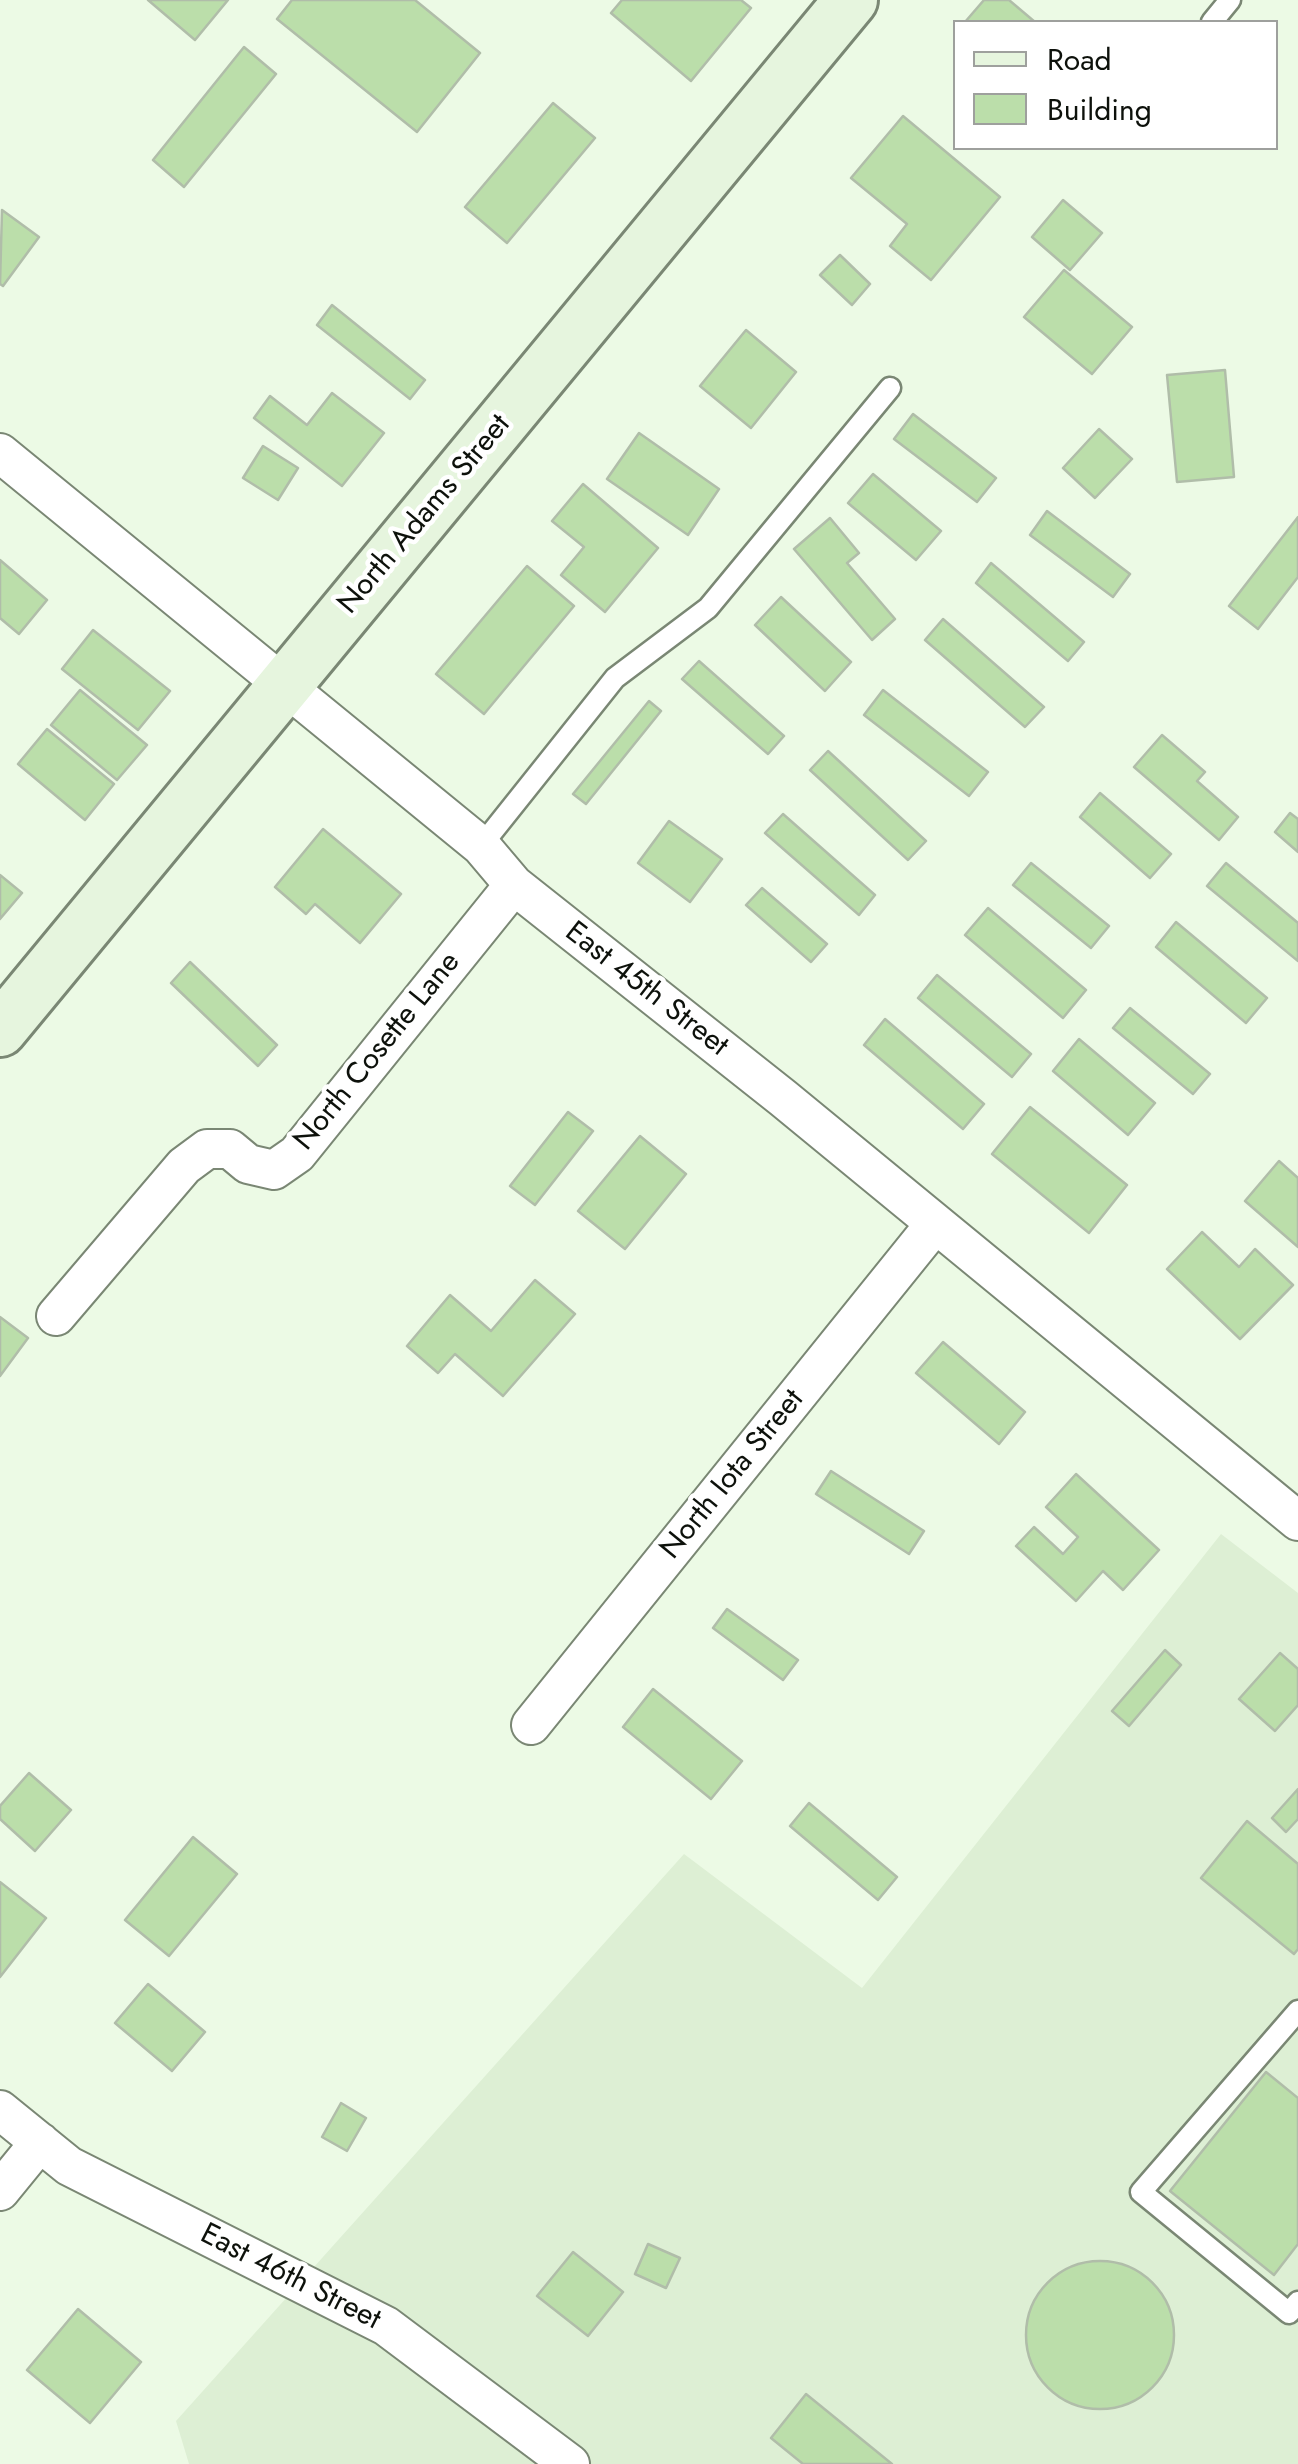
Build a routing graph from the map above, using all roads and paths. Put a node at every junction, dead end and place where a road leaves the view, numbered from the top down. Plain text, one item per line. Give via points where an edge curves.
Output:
1 (851, 0) edge
2 (1230, 0) edge
3 (1214, 20) edge
4 (890, 388) dead end
5 (0, 454) edge
6 (283, 684) junction
7 (481, 846) junction
8 (514, 885) junction
9 (0, 1030) edge
10 (935, 1224) junction
11 (56, 1316) dead end
12 (1298, 1521) edge
13 (531, 1725) dead end
14 (1298, 2011) edge
15 (0, 2110) edge
16 (40, 2142) junction
17 (0, 2191) edge
18 (1298, 2302) edge
19 (570, 2464) edge

1 - 6 street, North Adams Street
2 - 3 lane
4 - 7 lane via 708,608 615,678
5 - 6 street, East 45th Street
6 - 7 street, East 45th Street
6 - 9 street, North Adams Street
7 - 8 street, East 45th Street
8 - 10 street, East 45th Street
8 - 11 street, North Cosette Lane via 297,1154 274,1170 248,1164 230,1150 207,1150 184,1166
10 - 12 street, East 45th Street
10 - 13 street, North Iota Street
14 - 18 lane via 1141,2192 1289,2313
15 - 16 street, East 46th Street
16 - 17 street
16 - 19 street, East 46th Street via 70,2166 386,2326

